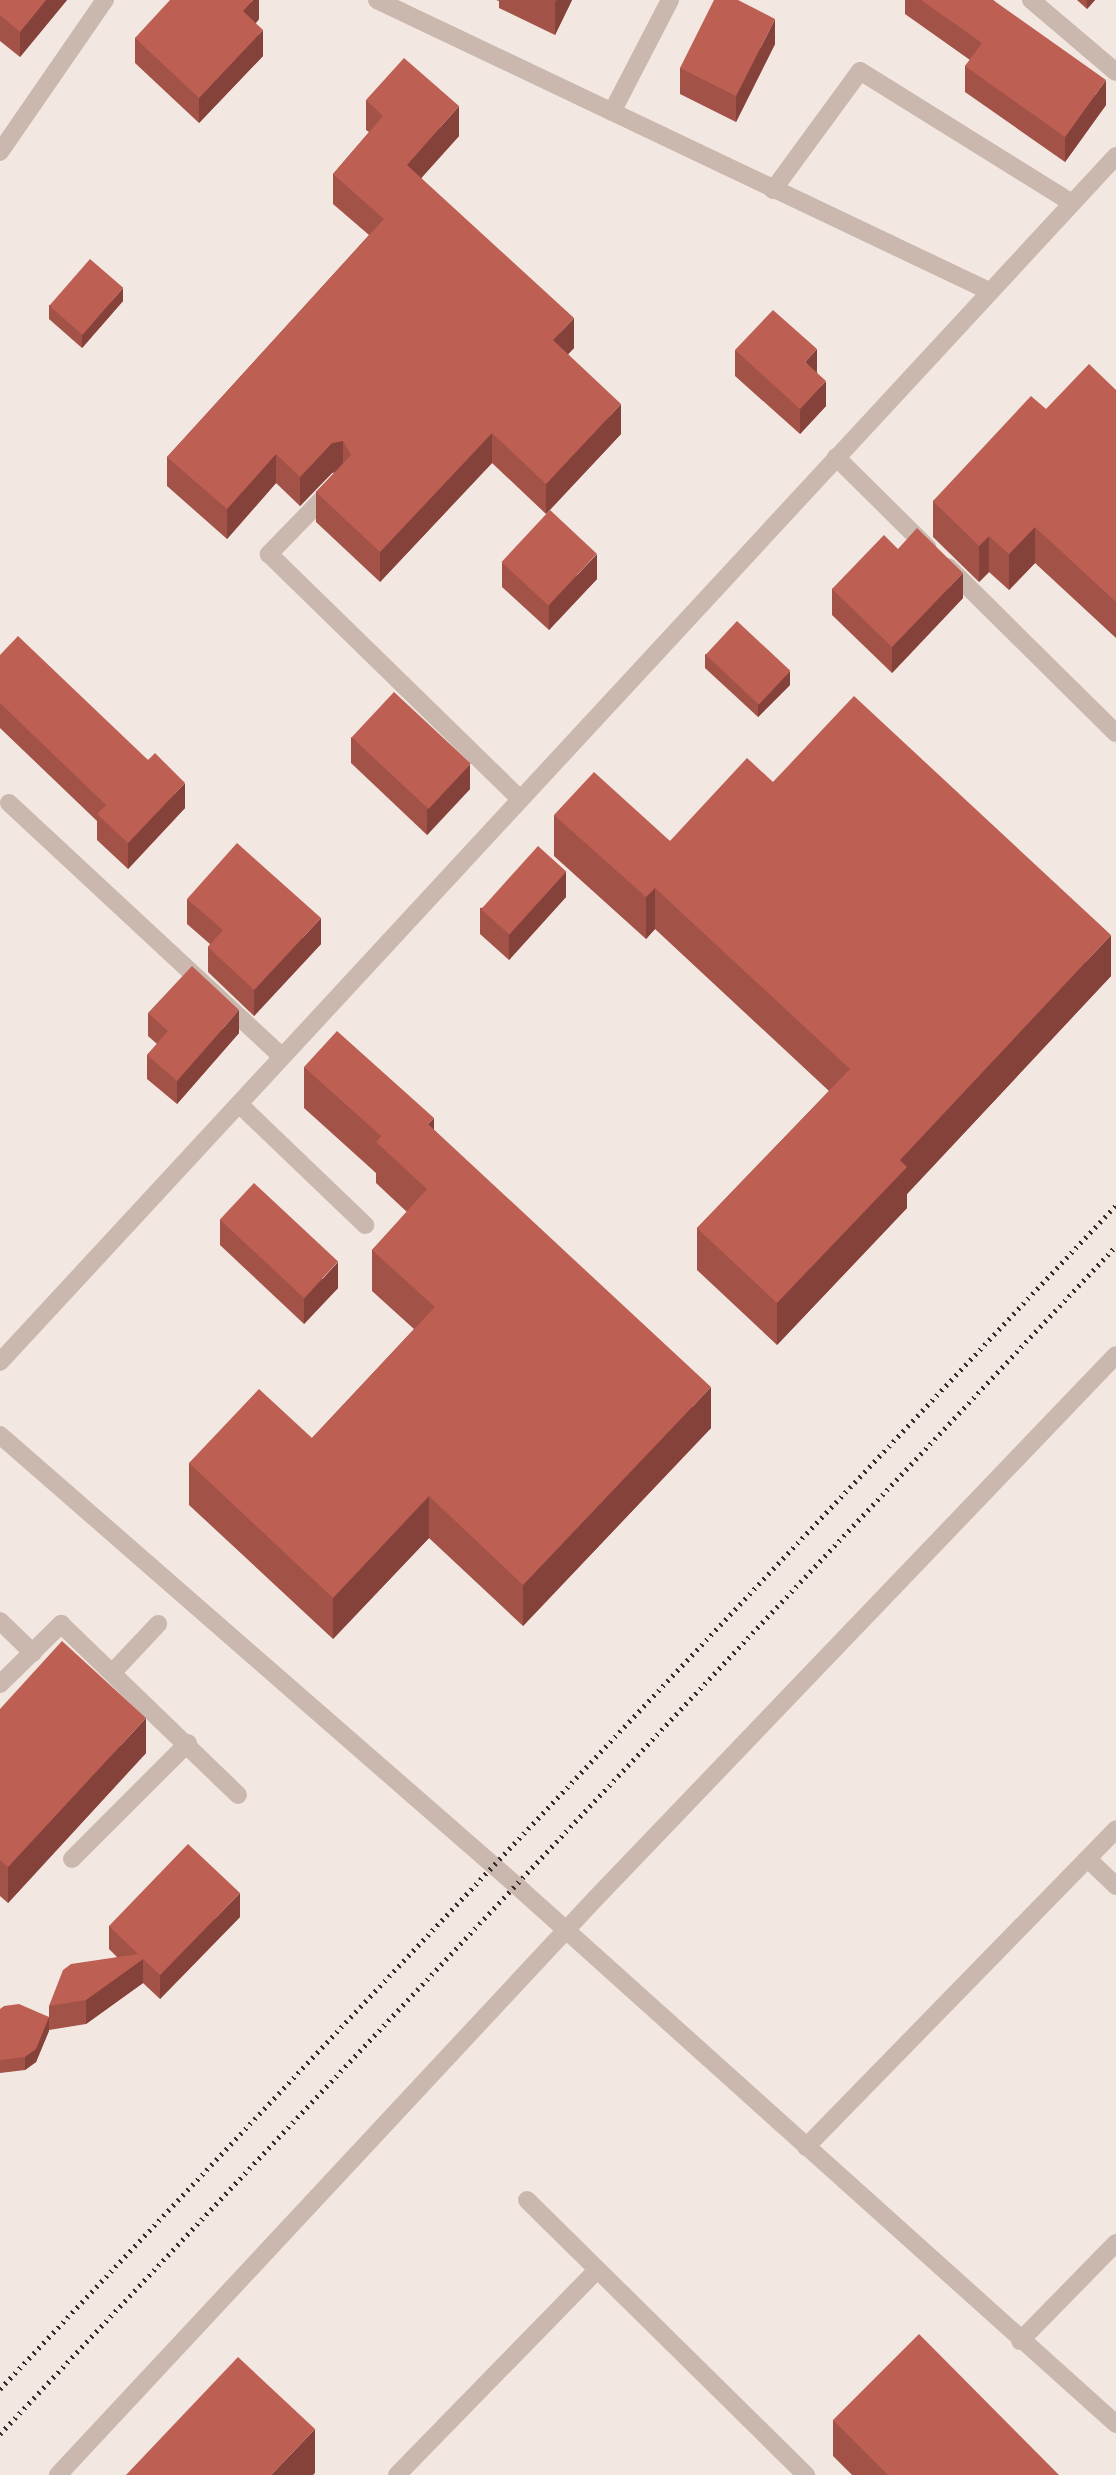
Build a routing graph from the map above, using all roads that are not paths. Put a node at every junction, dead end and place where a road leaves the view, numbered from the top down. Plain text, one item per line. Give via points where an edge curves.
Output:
1 (105, 0) edge
2 (377, 0) edge
3 (670, 0) edge
4 (1031, 0) edge
5 (1116, 72) edge
6 (612, 112) junction
7 (0, 152) edge
8 (1116, 156) edge
9 (774, 190) junction
10 (1072, 203) junction
11 (989, 291) junction
12 (836, 457) junction
13 (340, 481) edge
14 (1116, 733) edge
15 (520, 799) junction
16 (9, 803) dead end
17 (282, 1057) junction
18 (239, 1104) junction
19 (365, 1225) dead end
20 (1116, 1355) edge
21 (0, 1363) edge
22 (0, 1435) edge
23 (0, 1621) edge
24 (158, 1625) dead end
25 (33, 1653) junction
26 (113, 1672) junction
27 (0, 1684) edge
28 (188, 1743) junction
29 (238, 1795) dead end
30 (1116, 1829) edge
31 (1088, 1858) junction
32 (72, 1859) dead end
33 (1116, 1886) edge
34 (566, 1930) junction
35 (806, 2147) junction
36 (527, 2200) dead end
37 (1116, 2243) edge
38 (596, 2271) junction
39 (1020, 2341) junction
40 (1116, 2424) edge
41 (58, 2475) edge
42 (397, 2475) edge
43 (806, 2475) edge

1 - 7 street
2 - 6 street
3 - 6 street
4 - 5 street
6 - 9 street
8 - 10 street
9 - 10 street via 860,71
9 - 11 street
10 - 11 street
11 - 12 street
12 - 14 street
12 - 15 street
13 - 15 street via 269,554
15 - 17 street
16 - 17 street
17 - 18 street
18 - 19 street
18 - 21 street
20 - 34 street
22 - 34 street
23 - 25 street
24 - 26 street
25 - 26 street via 61,1625
25 - 27 street
26 - 28 street
28 - 29 street
28 - 32 street
30 - 31 street
31 - 33 street
31 - 35 street
34 - 35 street
34 - 41 street
35 - 39 street
36 - 38 street
37 - 39 street
38 - 42 street
38 - 43 street
39 - 40 street

